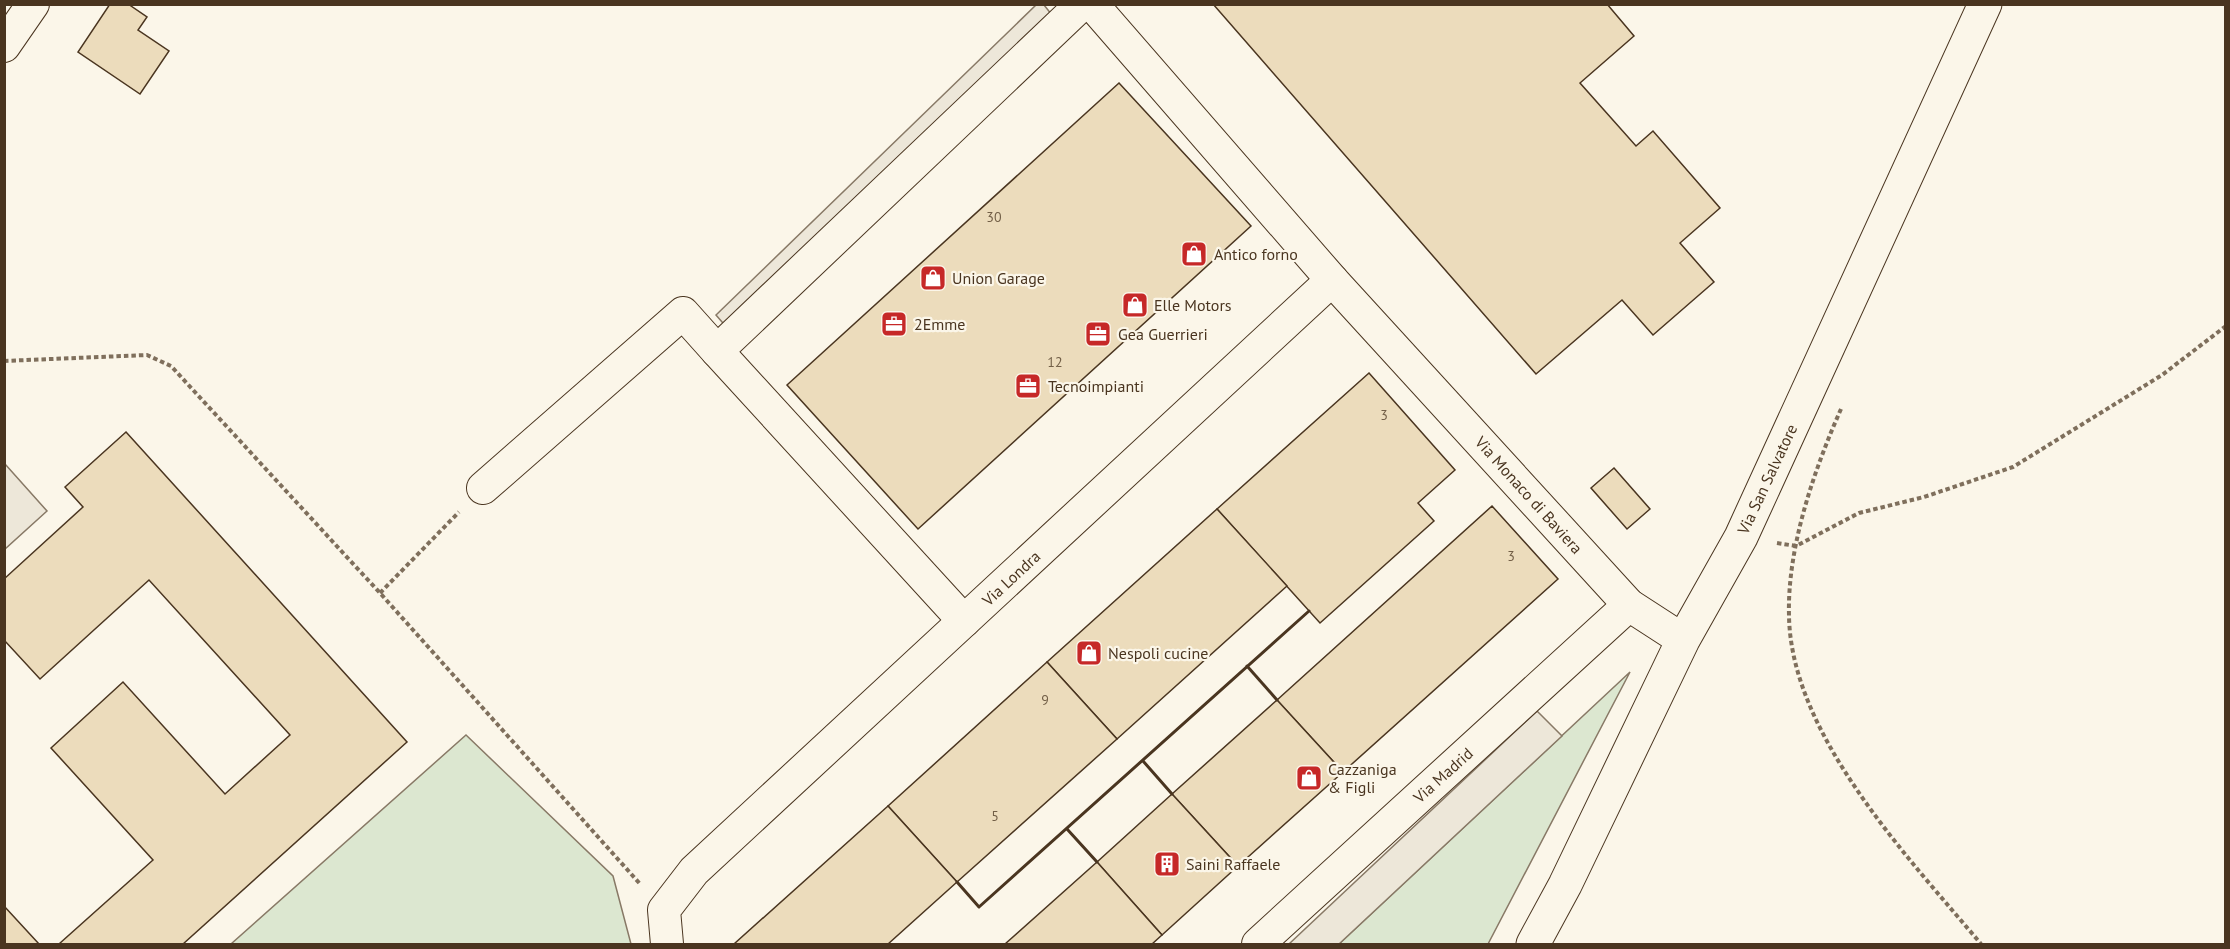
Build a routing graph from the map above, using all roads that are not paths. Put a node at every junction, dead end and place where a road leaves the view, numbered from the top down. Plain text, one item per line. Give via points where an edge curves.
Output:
1 (33, 4) edge
2 (1082, 4) edge
3 (1092, 4) edge
4 (1985, 4) edge
5 (4, 46) edge
6 (1332, 280) junction
7 (717, 351) junction
8 (483, 488) road end
9 (1629, 605) junction
10 (964, 621) junction
11 (1683, 640) junction
12 (667, 945) edge
13 (1258, 945) edge
14 (1533, 945) edge

1 - 5 street
2 - 7 street
3 - 6 street
4 - 11 street, Via San Salvatore via 1741,537
6 - 9 street, Via Monaco di Baviera
6 - 10 street, Via Londra
7 - 8 street via 683,313
7 - 10 street
9 - 11 street, Via Monaco di Baviera
9 - 13 street, Via Madrid
10 - 12 street, Via Londra via 694,871 664,910
11 - 14 street, Via San Salvatore

